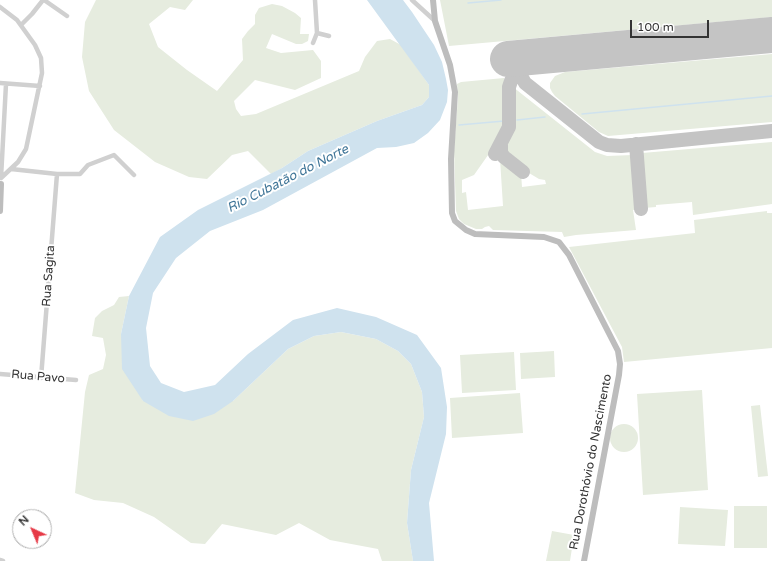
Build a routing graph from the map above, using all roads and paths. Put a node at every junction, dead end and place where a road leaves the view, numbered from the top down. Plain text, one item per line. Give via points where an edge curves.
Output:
1 (43, 0) edge
2 (315, 0) edge
3 (412, 0) edge
4 (433, 0) edge
5 (0, 7) edge
6 (68, 16) dead end
7 (435, 21) junction
8 (21, 25) junction
9 (317, 33) junction
10 (329, 36) dead end
11 (313, 43) dead end
12 (0, 83) edge
13 (6, 84) junction
14 (40, 86) junction
15 (2, 133) edge
16 (11, 168) junction
17 (57, 174) junction
18 (134, 175) dead end
19 (1, 182) edge
20 (0, 211) edge
21 (0, 374) edge
22 (41, 378) junction
23 (76, 380) dead end
24 (0, 560) edge
25 (3, 561) edge
26 (584, 561) edge

1 - 6 street
1 - 8 street
2 - 9 street
3 - 7 street
4 - 7 street
5 - 8 street
7 - 26 street, Rua Dorothóvio do Nascimento via 450,65 455,92 451,159 452,213 455,221 475,234 544,237 556,240 569,256 615,345 620,364 619,375
8 - 14 street via 41,58
9 - 10 street
9 - 11 street
12 - 13 street
13 - 14 street
13 - 15 street
14 - 16 street via 26,149
15 - 19 street
16 - 17 street
16 - 19 street
17 - 18 street via 80,174 88,165 114,155
17 - 22 street, Rua Sagita
19 - 20 street
21 - 22 street, Rua Pavo
22 - 23 street, Rua Pavo
24 - 25 street

